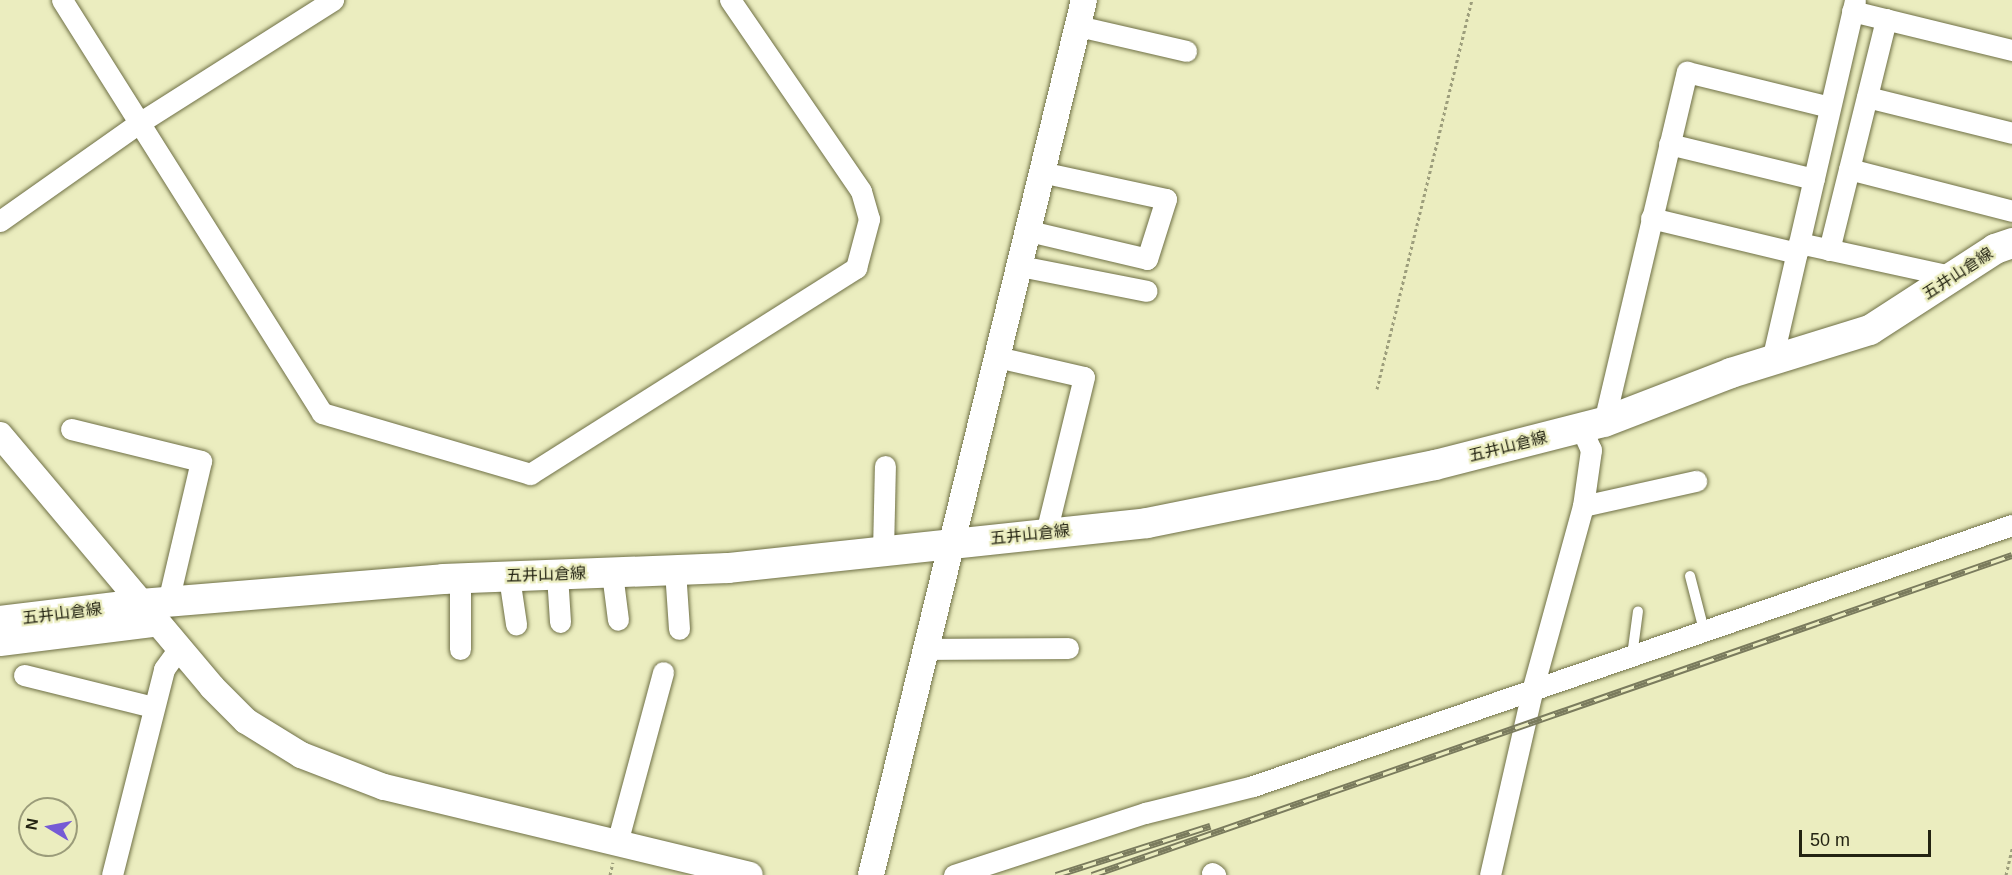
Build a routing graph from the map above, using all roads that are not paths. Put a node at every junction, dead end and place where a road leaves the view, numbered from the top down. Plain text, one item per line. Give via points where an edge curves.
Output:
1 (62, 0) edge
2 (333, 0) edge
3 (730, 0) edge
4 (1084, 0) edge
5 (1854, 5) edge
6 (1886, 19) junction
7 (1078, 26) junction
8 (2012, 50) edge
9 (1186, 51) dead end
10 (1867, 97) junction
11 (1830, 107) junction
12 (139, 123) junction
13 (2012, 133) edge
14 (1669, 144) junction
15 (1849, 169) junction
16 (1041, 172) junction
17 (1814, 179) junction
18 (2012, 211) edge
19 (1651, 218) junction
20 (0, 221) edge
21 (1029, 231) junction
22 (2012, 243) edge
23 (1798, 248) junction
24 (1829, 250) junction
25 (1020, 266) junction
26 (1955, 277) junction
27 (1146, 291) dead end
28 (997, 357) junction
29 (1772, 360) junction
30 (1593, 426) junction
31 (71, 429) dead end
32 (0, 435) edge
33 (885, 466) dead end
34 (1696, 481) dead end
35 (1583, 506) junction
36 (2012, 525) edge
37 (1046, 533) junction
38 (954, 543) junction
39 (883, 551) junction
40 (675, 570) junction
41 (612, 573) junction
42 (557, 575) junction
43 (1690, 576) dead end
44 (509, 577) junction
45 (460, 579) junction
46 (156, 611) junction
47 (1638, 611) dead end
48 (618, 620) dead end
49 (0, 621) edge
50 (560, 622) dead end
51 (516, 624) dead end
52 (679, 629) dead end
53 (1704, 630) junction
54 (0, 645) edge
55 (1068, 648) dead end
56 (460, 649) dead end
57 (927, 649) junction
58 (178, 650) junction
59 (1632, 656) junction
60 (663, 672) dead end
61 (24, 675) dead end
62 (1532, 691) junction
63 (153, 707) junction
64 (617, 843) junction
65 (112, 875) edge
66 (750, 875) edge
67 (871, 875) edge
68 (954, 875) edge
69 (1490, 875) edge

1 - 12 street
2 - 12 street
3 - 12 street via 861,191 869,219 856,268 530,474 322,413
4 - 7 street
5 - 6 street
5 - 11 street
6 - 8 street
6 - 10 street
7 - 9 street
7 - 16 street
10 - 13 street
10 - 15 street
11 - 14 street via 1687,72
11 - 17 street
12 - 20 street
14 - 17 street
14 - 19 street
15 - 18 street
15 - 24 street
16 - 21 street
16 - 21 street via 1166,199 1146,259
17 - 23 street
19 - 23 street
19 - 30 street
21 - 25 street
22 - 26 main road, 五井山倉線 via 1995,249
23 - 24 street
23 - 29 street
24 - 26 street
25 - 27 street
25 - 28 street
26 - 29 main road, 五井山倉線 via 1870,330
28 - 37 street via 1084,377
28 - 38 street
29 - 30 main road, 五井山倉線
30 - 35 street
30 - 37 main road, 五井山倉線 via 1435,465 1147,523
31 - 46 street via 201,461
32 - 46 street
33 - 39 street
34 - 35 street
35 - 62 street
36 - 53 street
37 - 38 main road, 五井山倉線
38 - 39 main road, 五井山倉線
38 - 57 street
39 - 40 main road, 五井山倉線
40 - 41 main road, 五井山倉線
40 - 52 street
41 - 42 main road, 五井山倉線
41 - 48 street
42 - 44 main road, 五井山倉線
42 - 50 street
43 - 53 lane
44 - 45 main road, 五井山倉線
44 - 51 street
45 - 46 main road, 五井山倉線
45 - 56 street
46 - 49 main road, 五井山倉線
46 - 54 street
46 - 58 street
47 - 59 lane
53 - 59 street
55 - 57 street
57 - 67 street
58 - 63 street via 164,669
58 - 64 street via 246,721 310,759 384,787
59 - 62 street
60 - 64 street
61 - 63 street
62 - 68 street via 1253,786 1145,813
62 - 69 street
63 - 65 street
64 - 66 street

